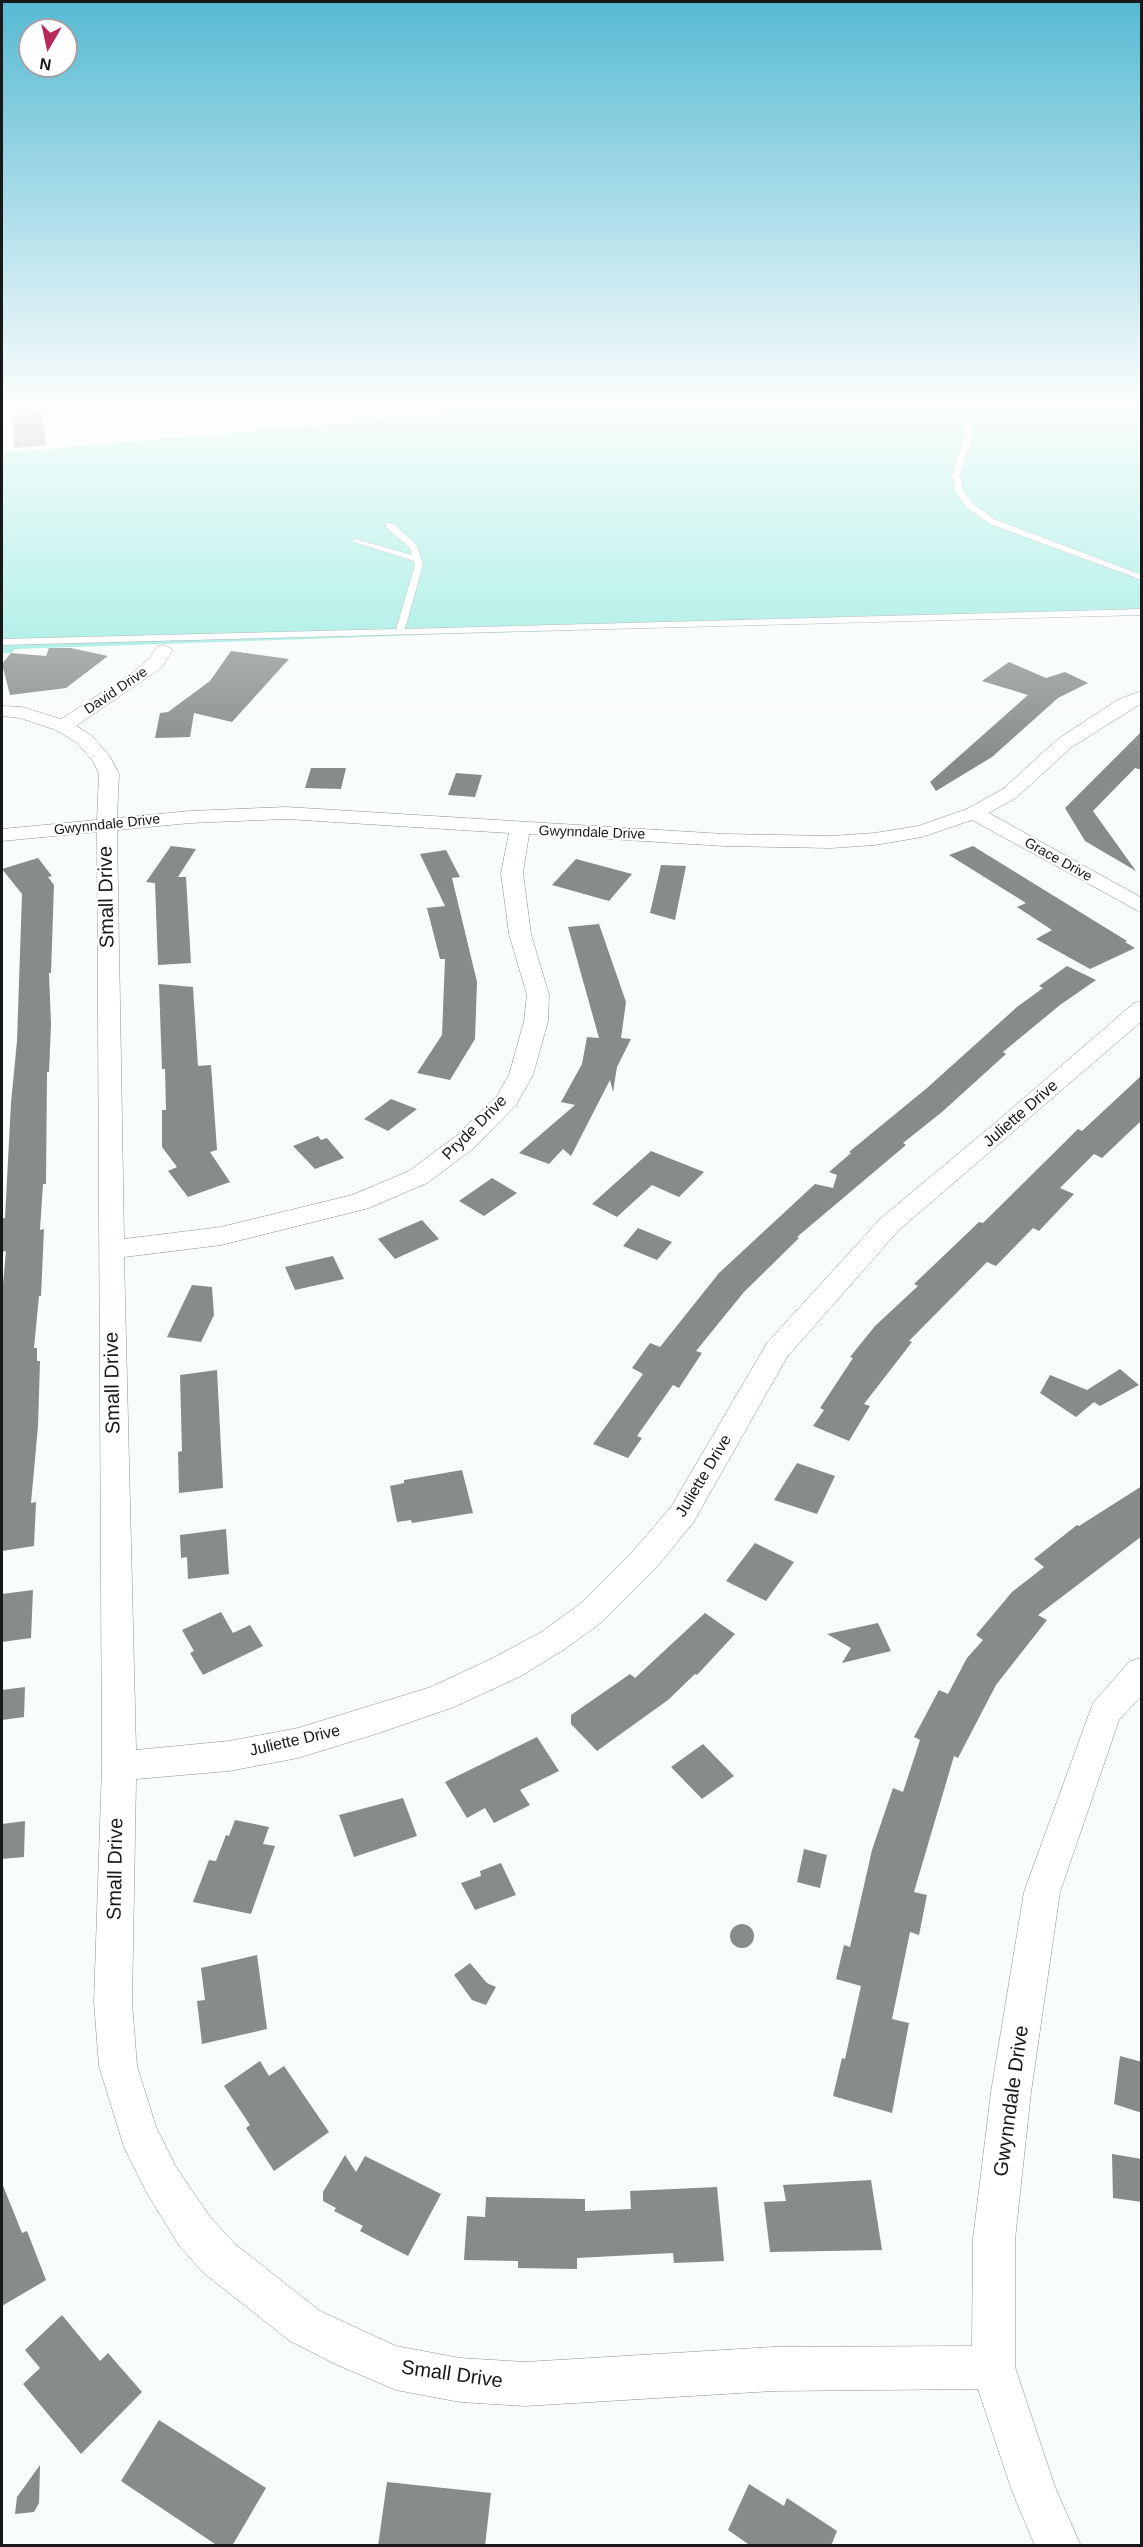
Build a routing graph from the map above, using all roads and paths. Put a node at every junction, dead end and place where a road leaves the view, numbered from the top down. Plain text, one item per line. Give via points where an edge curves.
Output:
1 (998, 524) edge
2 (389, 525) dead end
3 (355, 541) dead end
4 (416, 559) junction
5 (1142, 578) edge
6 (1142, 612) edge
7 (400, 631) junction
8 (2, 642) edge
9 (164, 650) dead end
10 (1142, 696) edge
11 (2, 711) edge
12 (63, 726) junction
13 (975, 813) junction
14 (107, 826) junction
15 (520, 830) junction
16 (2, 835) edge
17 (1142, 907) edge
18 (1142, 1008) edge
19 (111, 1250) junction
20 (1142, 1671) edge
21 (118, 1766) junction
22 (993, 2367) junction
23 (1058, 2546) edge

1 - 5 lane
2 - 4 lane via 414,547
3 - 4 lane
4 - 7 lane via 419,569
6 - 7 lane
7 - 8 lane
9 - 12 street, David Drive via 155,664 134,680
10 - 13 street, Gwynndale Drive via 1065,743 1010,793
11 - 12 street, Small Drive
12 - 14 street, Small Drive via 84,739 102,759 109,774
13 - 15 street, Gwynndale Drive via 900,835 831,842
13 - 17 street, Grace Drive
14 - 15 street, Gwynndale Drive via 286,813 398,818
14 - 16 street, Gwynndale Drive
14 - 19 street, Small Drive
15 - 19 street, Pryde Drive via 512,873 520,934 537,995 536,1021 521,1075 507,1100 442,1161 418,1177 360,1202 221,1236
18 - 21 street, Juliette Drive via 890,1224 777,1350 682,1515 644,1560 554,1640 442,1697 298,1743 229,1756
19 - 21 street, Small Drive
20 - 22 street, Gwynndale Drive via 1105,1713 1042,1892 1011,2092 994,2239
21 - 22 street, Small Drive via 113,2002 118,2066 138,2133 162,2181 195,2232 228,2266 305,2326 396,2368 460,2380 514,2384 773,2369
22 - 23 street, Gwynndale Drive via 1034,2491

